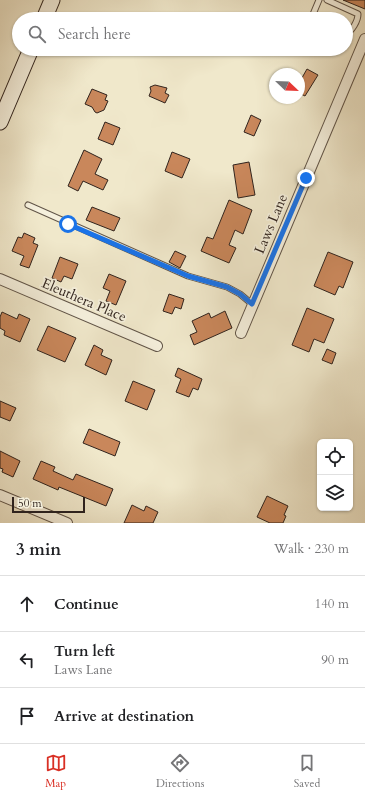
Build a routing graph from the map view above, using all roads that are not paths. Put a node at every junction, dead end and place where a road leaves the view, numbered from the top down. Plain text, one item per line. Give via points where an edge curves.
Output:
1 (52, 0) edge
2 (320, 0) edge
3 (327, 0) edge
4 (47, 12) edge
5 (314, 12) edge
6 (353, 26) edge
7 (365, 39) edge
8 (28, 56) edge
9 (0, 122) edge
10 (28, 206) dead end
11 (0, 279) edge
12 (252, 304) junction
13 (241, 333) dead end
14 (157, 346) dead end
15 (0, 495) edge
16 (67, 523) edge

1 - 4 street
2 - 5 lane
3 - 6 lane via 358,14
7 - 12 street, Laws Lane
8 - 9 street
10 - 12 lane via 188,276 227,287
11 - 14 street, Eleuthera Place
12 - 13 street, Laws Lane
15 - 16 street

